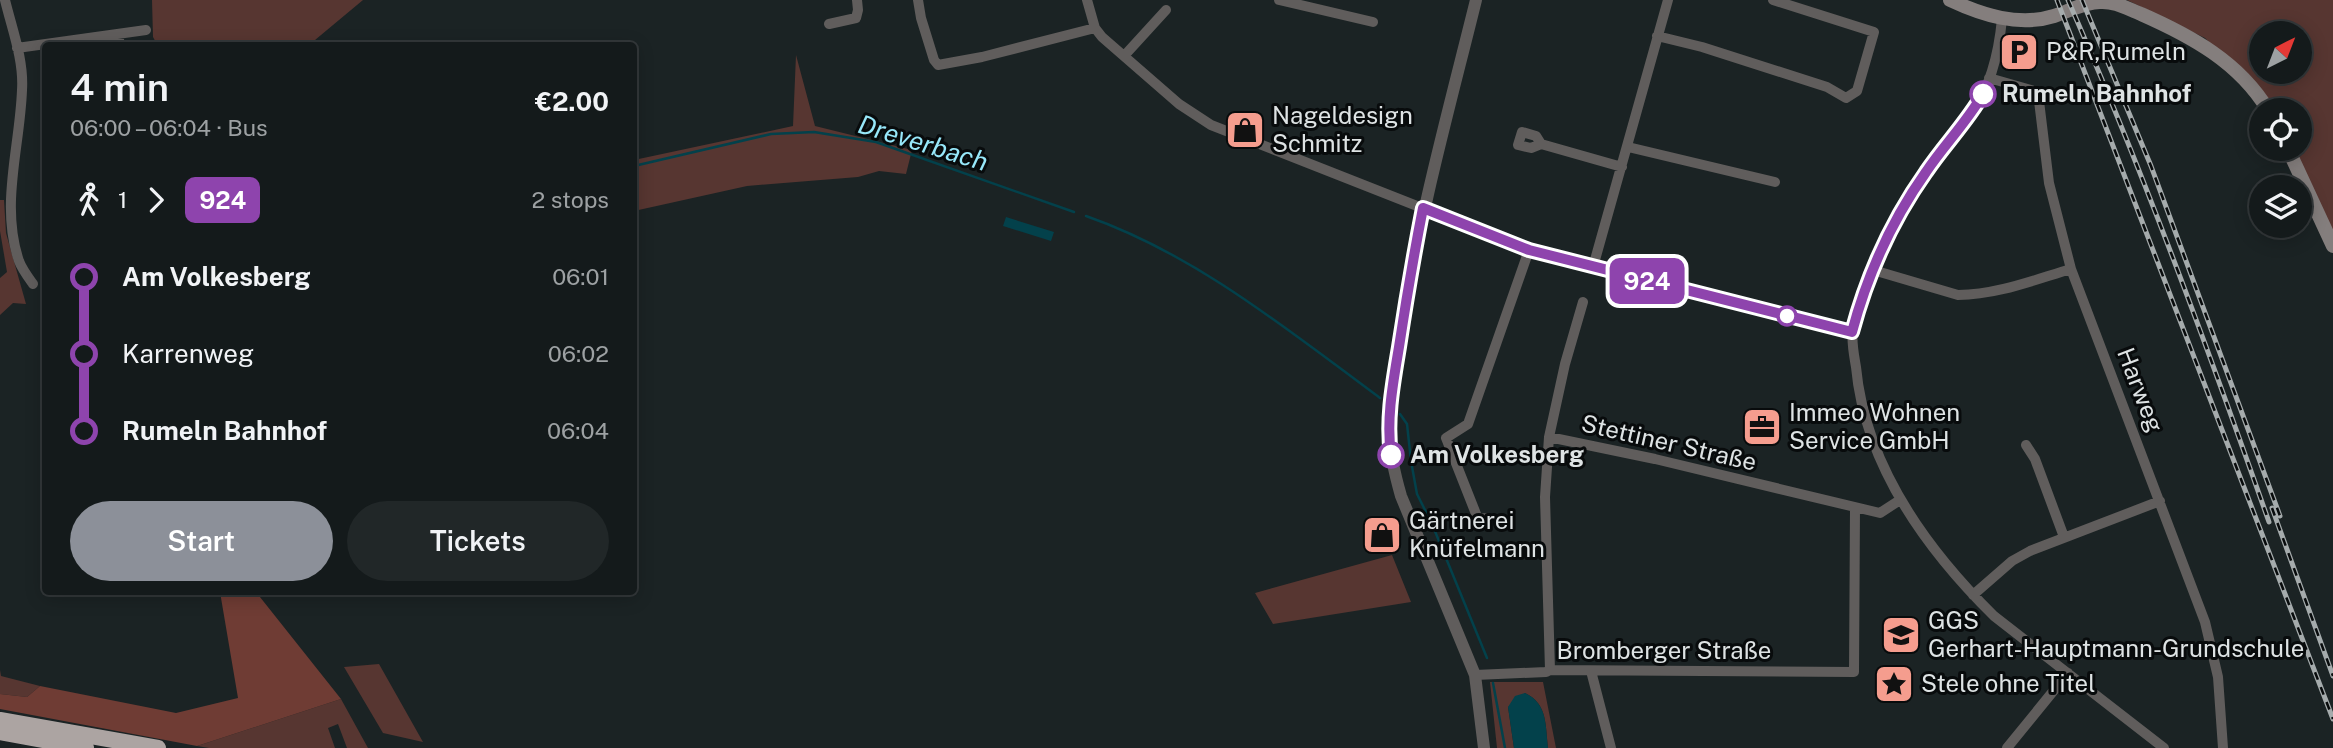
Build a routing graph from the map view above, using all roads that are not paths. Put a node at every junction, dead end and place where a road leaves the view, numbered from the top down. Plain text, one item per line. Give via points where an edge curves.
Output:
1 (5, 0) edge
2 (857, 0) edge
3 (918, 0) edge
4 (1087, 0) edge
5 (1279, 0) edge
6 (1476, 0) edge
7 (1668, 0) edge
8 (1773, 0) edge
9 (1950, 0) edge
10 (2105, 1) edge
11 (1323, 5) edge
12 (1166, 10) dead end
13 (2002, 19) junction
14 (1373, 22) dead end
15 (829, 24) dead end
16 (1095, 28) junction
17 (146, 30) dead end
18 (117, 34) junction
19 (1657, 36) junction
20 (60, 42) edge
21 (120, 42) edge
22 (42, 45) edge
23 (18, 48) junction
24 (1124, 56) junction
25 (1989, 78) junction
26 (2258, 98) edge
27 (1541, 144) dead end
28 (1628, 147) junction
29 (2294, 161) edge
30 (1622, 167) junction
31 (1775, 182) dead end
32 (1423, 208) junction
33 (2333, 246) edge
34 (1529, 250) junction
35 (1593, 267) junction
36 (1872, 270) junction
37 (2071, 270) junction
38 (33, 284) dead end
39 (1583, 302) dead end
40 (1852, 332) junction
41 (1549, 437) junction
42 (2025, 445) dead end
43 (1900, 499) junction
44 (2160, 501) junction
45 (1855, 508) junction
46 (1488, 518) dead end
47 (2064, 537) junction
48 (1973, 595) junction
49 (1550, 670) junction
50 (1591, 671) junction
51 (2068, 673) junction
52 (1475, 676) junction
53 (0, 720) edge
54 (0, 733) edge
55 (86, 748) edge
56 (158, 748) edge
57 (1484, 748) edge
58 (1611, 748) edge
59 (2007, 748) edge
60 (2164, 748) edge
61 (2223, 748) edge

1 - 23 street
2 - 15 street via 856,18
3 - 16 street via 939,65
4 - 16 street
5 - 11 street
6 - 32 street
7 - 19 street
8 - 19 street via 1874,32 1857,91 1846,98 1827,87
9 - 13 main road
10 - 13 main road via 2050,17
10 - 26 main road via 2202,43 2231,66
11 - 14 street
12 - 24 street
13 - 25 street
16 - 24 street
17 - 18 street
18 - 20 street
18 - 21 street
19 - 28 street
22 - 23 street
23 - 38 street via 22,88 9,200 13,240
24 - 32 street via 1211,125
25 - 36 street via 1973,112 1926,171
25 - 37 street, Harweg via 2038,96 2049,183
27 - 30 street
28 - 30 street
28 - 31 street
29 - 33 main road
30 - 35 street
32 - 34 street
32 - 52 street via 1389,431 1394,470 1412,525
34 - 35 street
34 - 46 street via 1468,424 1447,438 1478,519
35 - 40 street
36 - 37 street via 1972,295
36 - 40 street
37 - 44 street, Harweg
39 - 41 street
40 - 43 street via 1858,391 1886,475
41 - 45 street, Stettiner Straße
41 - 49 street via 1545,503
42 - 47 street via 2035,459
43 - 45 street, Stettiner Straße via 1880,513
43 - 48 street
44 - 47 street
44 - 61 street, Harweg via 2211,649
45 - 50 street, Bromberger Straße via 1854,672
47 - 48 street via 2012,561
48 - 51 street
49 - 50 street, Bromberger Straße
49 - 52 street, Bromberger Straße
50 - 58 street
51 - 59 street
51 - 60 street
52 - 57 street
53 - 56 highway
54 - 55 highway

